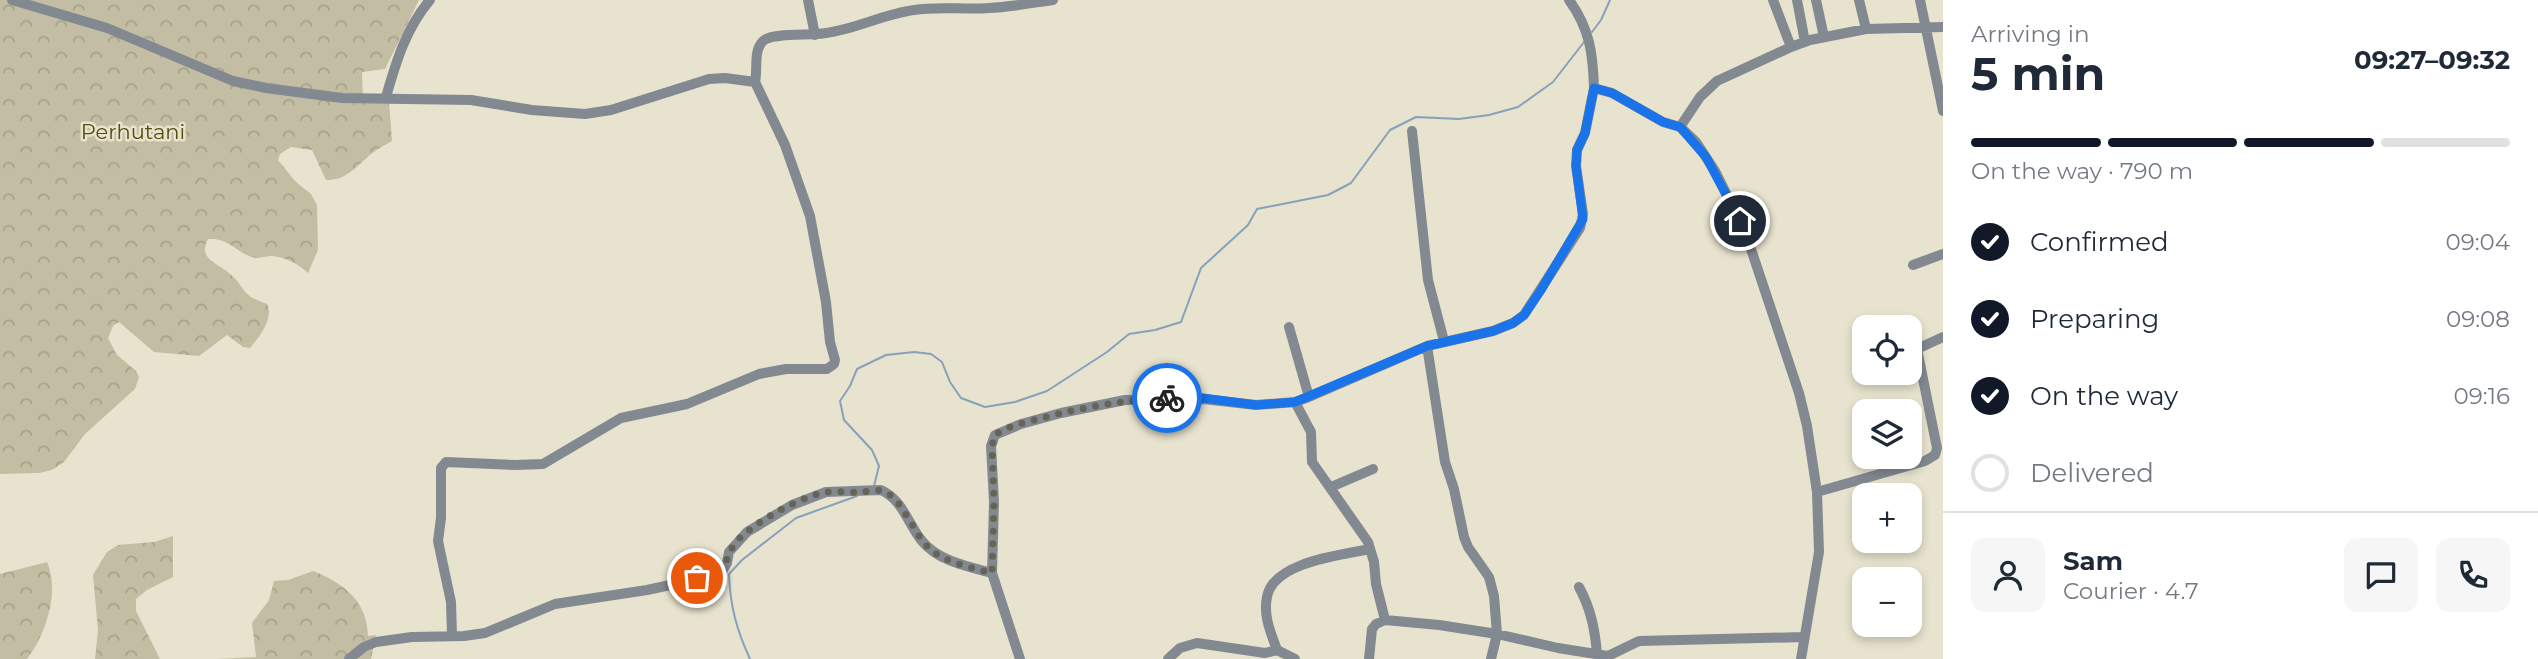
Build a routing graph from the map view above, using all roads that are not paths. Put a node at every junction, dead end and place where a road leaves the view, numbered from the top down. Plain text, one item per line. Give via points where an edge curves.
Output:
1 (12, 0) edge
2 (430, 0) edge
3 (808, 0) edge
4 (1053, 0) edge
5 (1569, 0) edge
6 (1773, 0) edge
7 (1797, 0) edge
8 (1816, 0) edge
9 (1859, 0) edge
10 (1920, 0) edge
11 (1943, 27) edge
12 (1866, 29) junction
13 (1925, 29) junction
14 (815, 35) junction
15 (1824, 37) junction
16 (1805, 42) junction
17 (1791, 47) junction
18 (755, 82) junction
19 (1594, 88) junction
20 (386, 97) junction
21 (1943, 111) edge
22 (1680, 127) junction
23 (1412, 131) dead end
24 (1943, 254) edge
25 (1913, 265) dead end
26 (1289, 327) dead end
27 (1943, 337) edge
28 (1444, 341) junction
29 (1427, 346) junction
30 (1309, 397) junction
31 (1295, 402) junction
32 (1373, 469) dead end
33 (1331, 488) junction
34 (1817, 492) junction
35 (1370, 549) junction
36 (992, 573) junction
37 (1579, 587) dead end
38 (1385, 620) junction
39 (1497, 634) junction
40 (452, 636) junction
41 (1804, 636) junction
42 (1277, 650) junction
43 (1597, 654) junction
44 (349, 659) edge
45 (1020, 659) edge
46 (1168, 659) edge
47 (1295, 659) edge
48 (1369, 659) edge
49 (1491, 659) edge
50 (1801, 659) edge

1 - 20 street via 107,28 233,81 342,98
2 - 20 street via 410,26
3 - 14 street
4 - 14 street via 989,9 917,9 845,31
5 - 19 street via 1588,38
6 - 17 street
7 - 16 street
8 - 15 street
9 - 12 street
10 - 13 street
11 - 13 street
12 - 13 street
12 - 15 street
13 - 21 street
14 - 18 street via 775,36 762,41
15 - 16 street
16 - 17 street
17 - 22 street via 1717,81
18 - 20 street via 709,79 585,114 471,100
18 - 40 street via 785,145 810,216 834,364 827,369 759,374 687,404 621,418 543,464 446,462 441,468 438,541 452,602
19 - 22 street
19 - 28 street via 1577,150 1583,214 1580,228 1524,315 1504,327
22 - 34 street via 1711,164 1752,252 1799,393
23 - 28 street via 1427,280
24 - 25 street
26 - 30 street
27 - 34 street via 1917,349 1935,455
28 - 29 street
29 - 30 street
29 - 39 street via 1444,462 1464,537 1489,577
30 - 31 street
31 - 33 street via 1311,432 1312,462
31 - 36 street via 1125,400 1000,431 992,446
32 - 33 street
33 - 35 street
34 - 41 street via 1819,552
35 - 38 street
35 - 42 street via 1314,561 1280,576 1267,594 1266,611
36 - 40 street via 934,552 897,500 881,490 826,492 792,505 747,532 729,552 723,570 712,576 555,604 485,633
36 - 45 street
37 - 43 street via 1590,612
38 - 39 street
38 - 48 street via 1372,629
39 - 43 street
39 - 49 street
40 - 44 street via 376,642
41 - 43 street via 1639,641 1608,656
41 - 50 street
42 - 46 street via 1265,653 1197,643 1180,648
42 - 47 street

